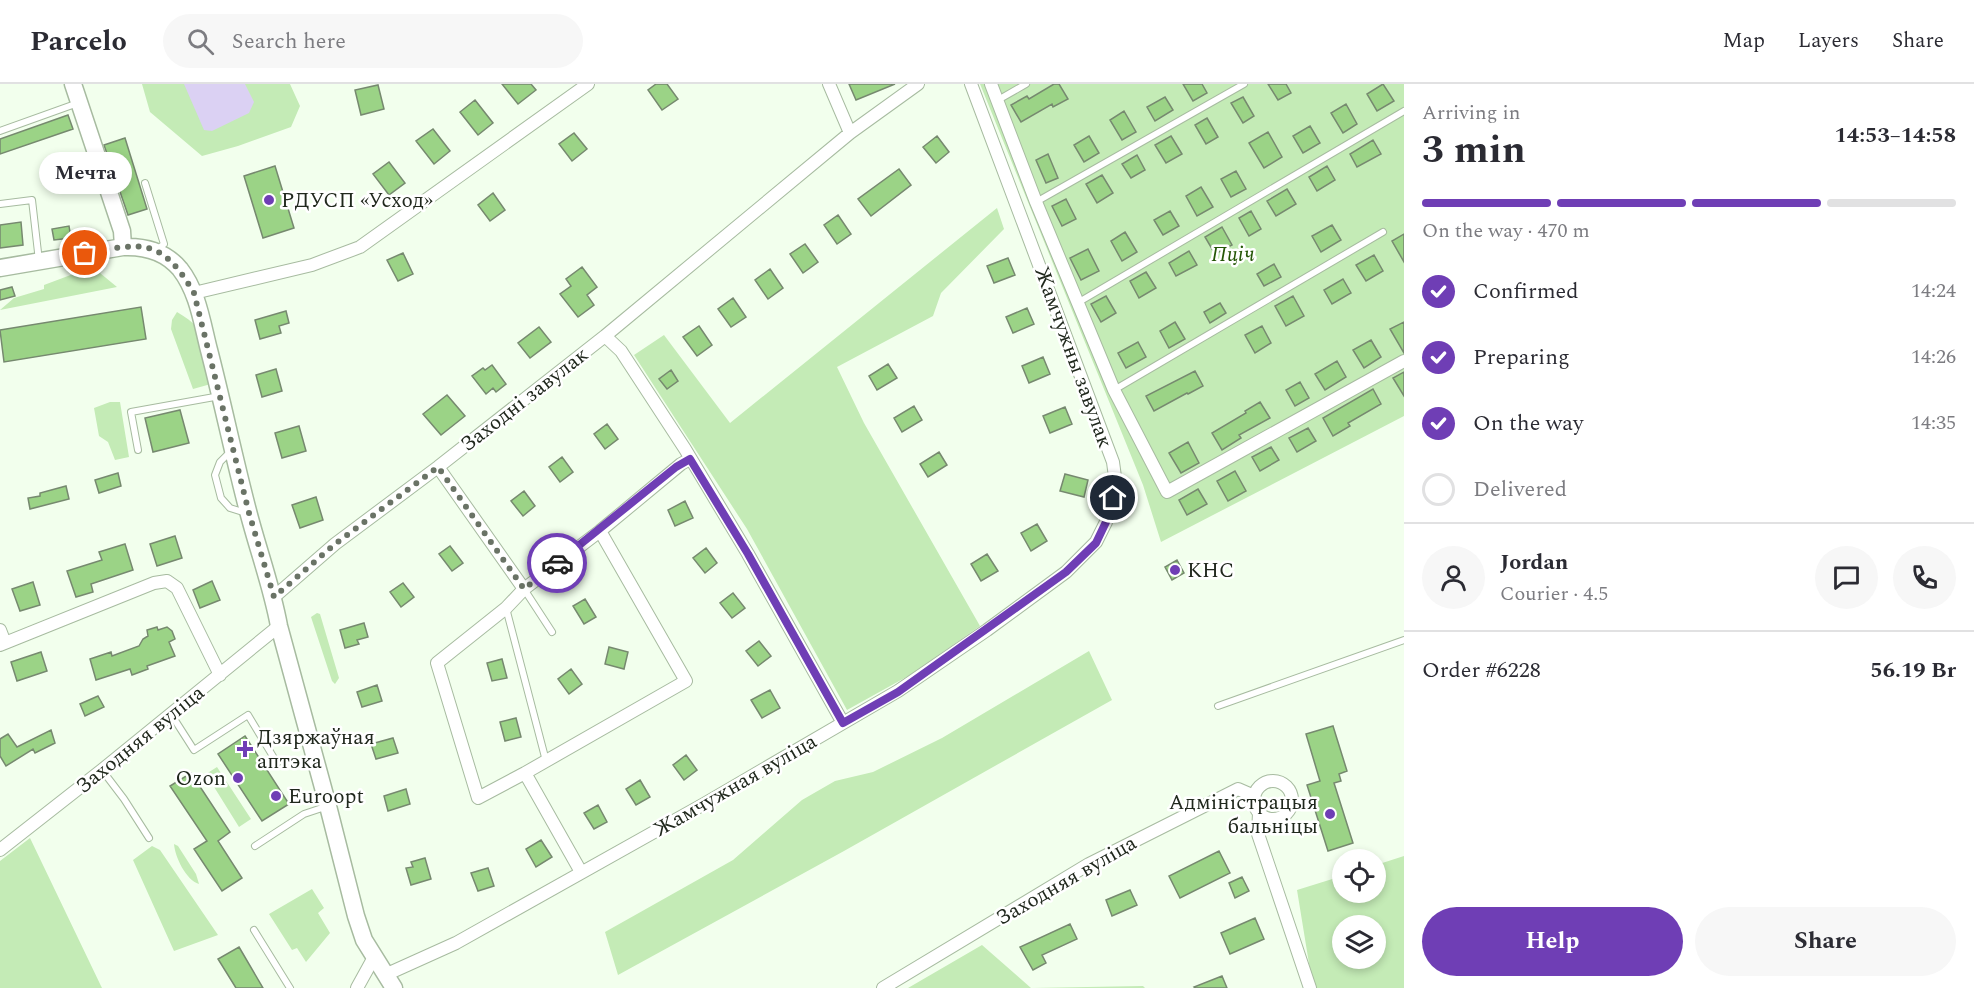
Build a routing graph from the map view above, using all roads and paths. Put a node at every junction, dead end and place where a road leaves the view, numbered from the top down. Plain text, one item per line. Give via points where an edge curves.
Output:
1 (73, 84) edge
2 (588, 84) edge
3 (829, 84) edge
4 (918, 84) edge
5 (972, 84) edge
6 (991, 84) edge
7 (1026, 84) edge
8 (1244, 84) edge
9 (998, 100) junction
10 (79, 103) junction
11 (1404, 111) edge
12 (0, 131) edge
13 (850, 133) junction
14 (145, 183) dead end
15 (1036, 202) junction
16 (0, 204) edge
17 (1383, 232) dead end
18 (123, 247) junction
19 (156, 251) junction
20 (39, 261) junction
21 (0, 268) edge
22 (194, 293) junction
23 (1079, 302) junction
24 (605, 336) junction
25 (1404, 361) edge
26 (1113, 390) junction
27 (221, 396) junction
28 (233, 449) junction
29 (138, 450) dead end
30 (690, 459) junction
31 (438, 467) junction
32 (249, 513) junction
33 (600, 531) junction
34 (524, 589) junction
35 (274, 597) junction
36 (506, 608) junction
37 (279, 626) junction
38 (0, 630) edge
39 (552, 632) dead end
40 (1404, 640) edge
41 (2, 644) edge
42 (220, 675) junction
43 (1218, 706) dead end
44 (171, 714) junction
45 (843, 723) junction
46 (546, 761) junction
47 (278, 763) dead end
48 (102, 770) junction
49 (525, 773) junction
50 (1254, 796) junction
51 (328, 806) junction
52 (1259, 813) junction
53 (149, 838) dead end
54 (255, 846) dead end
55 (0, 850) edge
56 (581, 872) junction
57 (254, 930) dead end
58 (374, 959) junction
59 (389, 982) edge
60 (290, 988) edge
61 (357, 988) edge
62 (883, 988) edge
63 (1310, 988) edge

1 - 10 street
2 - 22 street via 360,247 312,265
3 - 13 street
4 - 13 street
5 - 45 street, Жамчужны завулак via 1113,462 1113,498 1096,543 1066,572 898,692
6 - 9 street
7 - 9 lane
8 - 15 lane
9 - 15 street
10 - 12 lane
10 - 18 street via 122,231
11 - 23 lane
13 - 24 street
14 - 19 lane via 164,244
15 - 23 street
16 - 20 lane via 32,200
17 - 26 lane
18 - 19 street via 140,246
18 - 20 street
19 - 22 street via 180,269
20 - 21 street
22 - 27 street
23 - 26 street
24 - 30 street via 621,351
24 - 31 street, Заходні завулак
25 - 26 street via 1167,492
27 - 28 street
27 - 29 lane via 131,412
28 - 32 street
28 - 32 lane via 220,462 215,475 221,498 230,508
30 - 33 street
30 - 45 street
31 - 34 street
31 - 35 street, Заходні завулак via 335,544
32 - 35 street
33 - 34 street
33 - 46 street via 686,681
34 - 36 street
34 - 39 lane
35 - 37 street
36 - 46 lane
36 - 49 street via 437,663 478,798
37 - 42 street, Заходняя вуліца
37 - 51 street
38 - 41 street
40 - 43 lane
41 - 42 street via 167,581 177,588
42 - 44 street, Заходняя вуліца
44 - 47 lane via 194,750 248,716
44 - 48 street, Заходняя вуліца
45 - 56 street, Жамчужная вуліца
46 - 49 street
48 - 53 lane
48 - 55 street, Заходняя вуліца
49 - 56 street
50 - 52 street
50 - 52 street via 1260,785 1272,780 1284,783 1292,794 1287,814 1274,820
50 - 62 street, Заходняя вуліца via 1238,789 1089,864
51 - 54 lane via 304,814
51 - 58 street via 356,916
52 - 63 street via 1258,834
56 - 59 street, Жамчужная вуліца
57 - 60 lane
58 - 59 street
58 - 61 street

